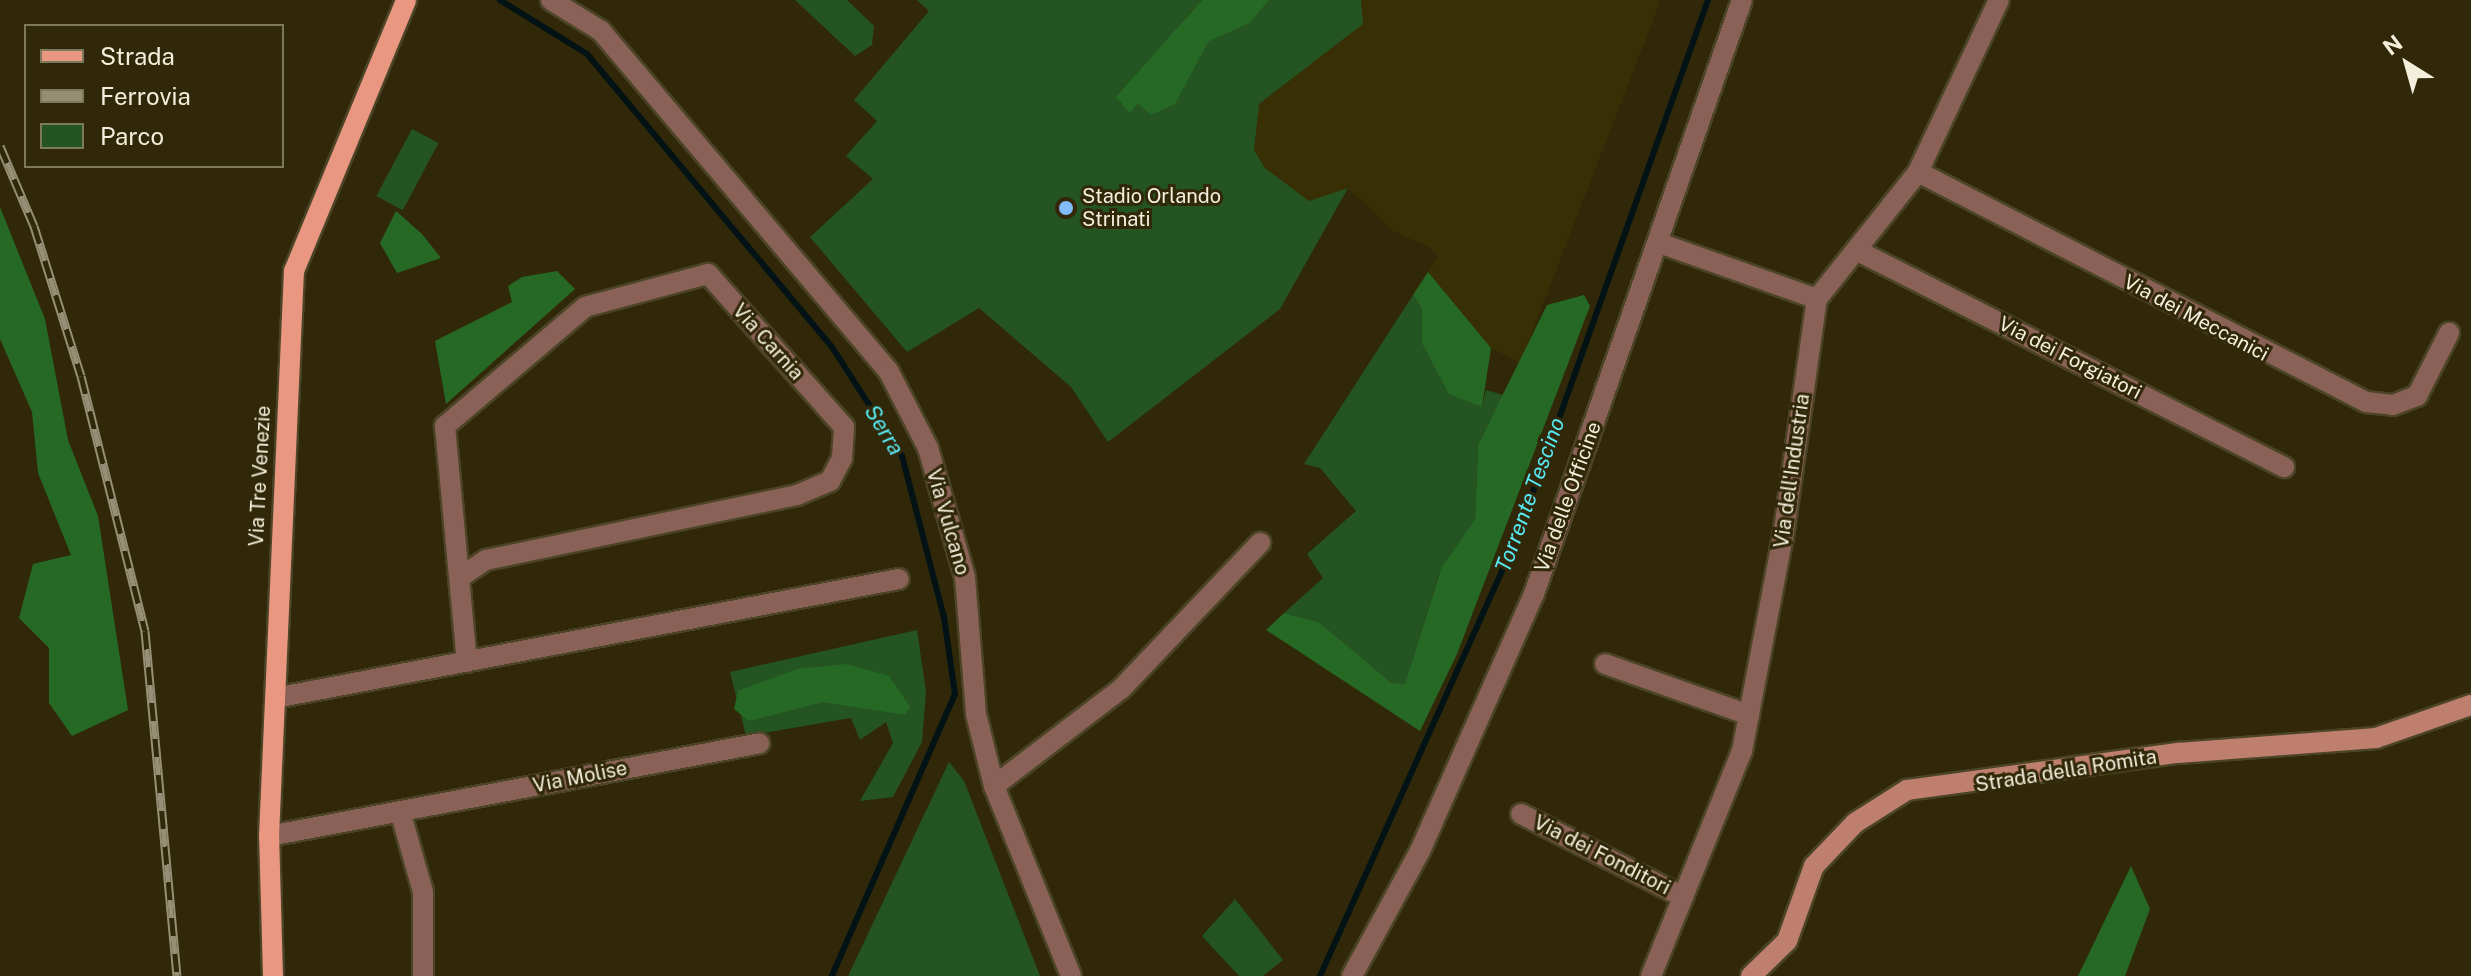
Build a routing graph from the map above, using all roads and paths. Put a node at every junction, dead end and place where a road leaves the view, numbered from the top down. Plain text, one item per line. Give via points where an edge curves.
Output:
1 (406, 0) edge
2 (551, 0) edge
3 (1742, 0) edge
4 (1999, 0) edge
5 (1918, 172) junction
6 (1659, 243) junction
7 (1856, 250) junction
8 (1817, 299) junction
9 (2449, 333) dead end
10 (2284, 467) dead end
11 (1260, 543) dead end
12 (462, 576) junction
13 (899, 579) dead end
14 (467, 662) junction
15 (1605, 664) dead end
16 (275, 698) junction
17 (2471, 705) edge
18 (1749, 715) junction
19 (759, 743) dead end
20 (994, 786) junction
21 (400, 811) junction
22 (1521, 814) dead end
23 (269, 836) junction
24 (1683, 897) junction
25 (273, 976) edge
26 (423, 976) edge
27 (1071, 976) edge
28 (1352, 976) edge
29 (1651, 976) edge
30 (1751, 976) edge

1 - 16 main road, Via Tre Venezie via 294,271
2 - 20 street, Via Vulcano via 601,31 889,372 928,448 965,577 976,714
3 - 6 street, Via delle Officine
4 - 5 street, Via dell'Industria
5 - 7 street, Via dell'Industria
5 - 9 street, Via dei Meccanici via 2366,402 2393,405 2417,396
6 - 8 street
6 - 28 street, Via delle Officine via 1534,594 1420,851
7 - 8 street, Via dell'Industria
7 - 10 street, Via dei Forgiatori
8 - 18 street, Via dell'Industria
11 - 20 street via 1121,689
12 - 12 street, Via Carnia via 486,560 797,495 830,481 842,458 844,427 708,274 585,307 445,426
12 - 14 street, Via Carnia
13 - 14 street
14 - 16 street
15 - 18 street
16 - 23 main road, Via Tre Venezie
17 - 30 street, Strada della Romita via 2376,738 2178,753 1907,790 1855,823 1814,866 1787,941
18 - 24 street, Via dell'Industria
19 - 21 street, Via Molise
20 - 27 street, Via Vulcano
21 - 23 street, Via Molise
21 - 26 street via 423,892
22 - 24 street, Via dei Fonditori
23 - 25 main road, Via Tre Venezie
24 - 29 street, Via dell'Industria

